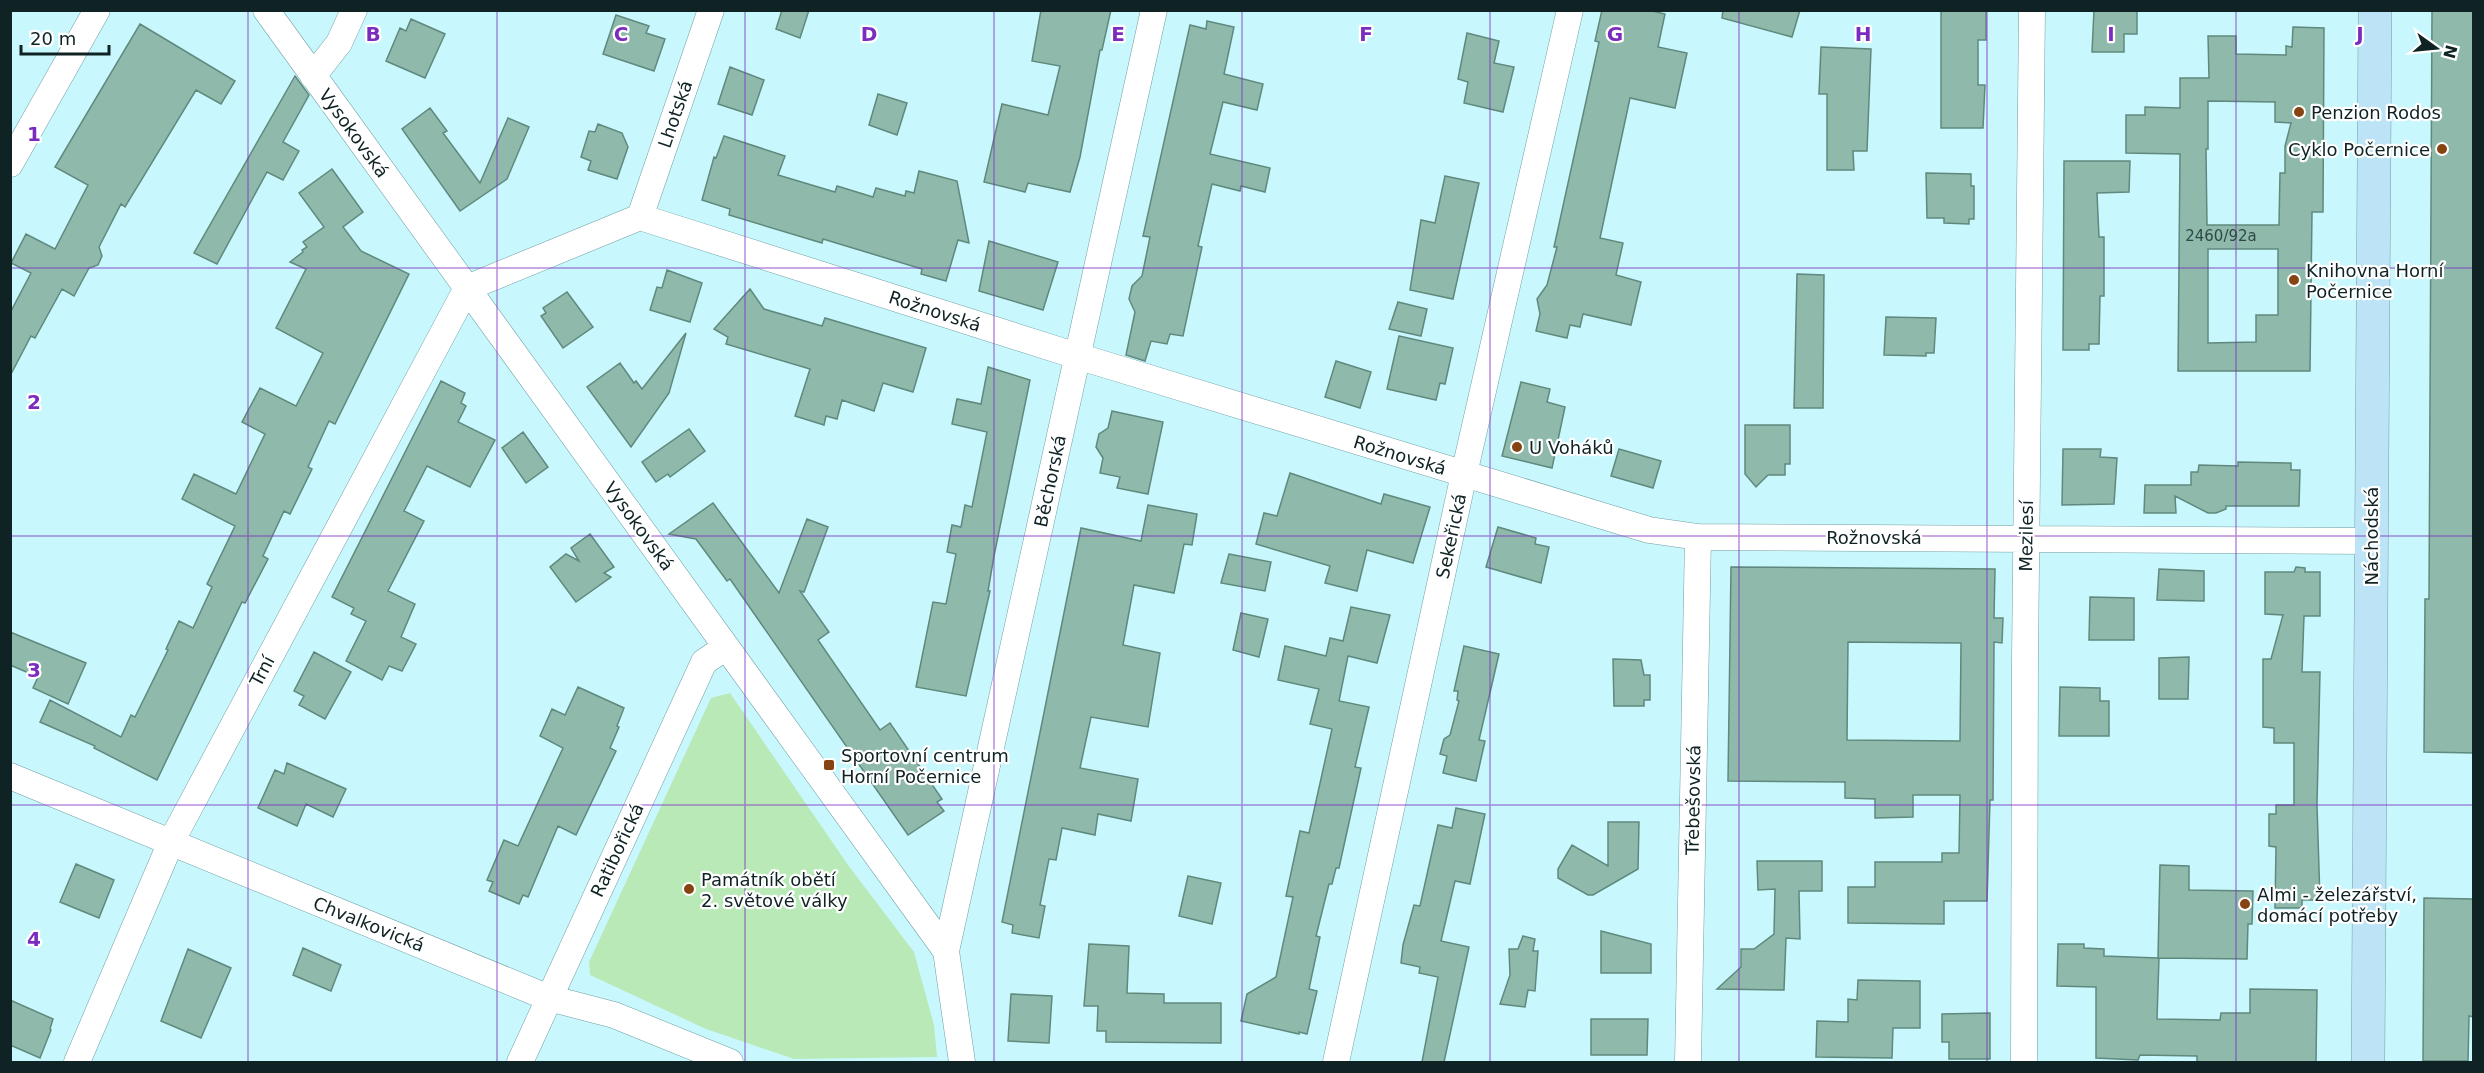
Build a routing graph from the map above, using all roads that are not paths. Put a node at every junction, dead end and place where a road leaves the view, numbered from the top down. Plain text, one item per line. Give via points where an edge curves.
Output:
1 (97, 10) edge
2 (266, 10) edge
3 (354, 10) edge
4 (711, 10) edge
5 (1154, 10) edge
6 (1570, 10) edge
7 (2032, 10) edge
8 (2375, 10) edge
9 (313, 76) junction
10 (10, 164) edge
11 (640, 217) junction
12 (467, 288) junction
13 (1077, 356) junction
14 (1464, 474) junction
15 (1698, 537) junction
16 (2026, 537) junction
17 (2371, 541) junction
18 (726, 647) junction
19 (10, 776) edge
20 (171, 842) junction
21 (946, 951) junction
22 (549, 998) junction
23 (77, 1062) edge
24 (520, 1062) edge
25 (730, 1062) edge
26 (962, 1062) edge
27 (1336, 1062) edge
28 (1688, 1062) edge
29 (2024, 1062) edge
30 (2368, 1062) edge

1 - 10 street
2 - 9 street, Vysokovská
3 - 9 street via 339,43
4 - 11 street, Lhotská
5 - 13 street, Běchorská
6 - 14 street, Sekeřická
7 - 16 street, Mezilesí
8 - 17 main road, Náchodská
9 - 12 street, Vysokovská
11 - 12 street
11 - 13 street, Rožnovská
12 - 18 street, Vysokovská
12 - 20 street, Trní
13 - 14 street, Rožnovská
13 - 21 street, Běchorská
14 - 15 street, Rožnovská via 1649,531
14 - 27 street, Sekeřická
15 - 16 street, Rožnovská
15 - 28 street, Třebešovská
16 - 17 street, Rožnovská
16 - 29 street, Mezilesí
17 - 30 main road, Náchodská
18 - 21 street, Vysokovská
18 - 22 street, Ratibořická via 704,662
19 - 20 street, Chvalkovická
20 - 22 street, Chvalkovická
20 - 23 street, Trní
21 - 26 street, Vysokovská
22 - 24 street, Ratibořická
22 - 25 street, Chvalkovická via 614,1016

